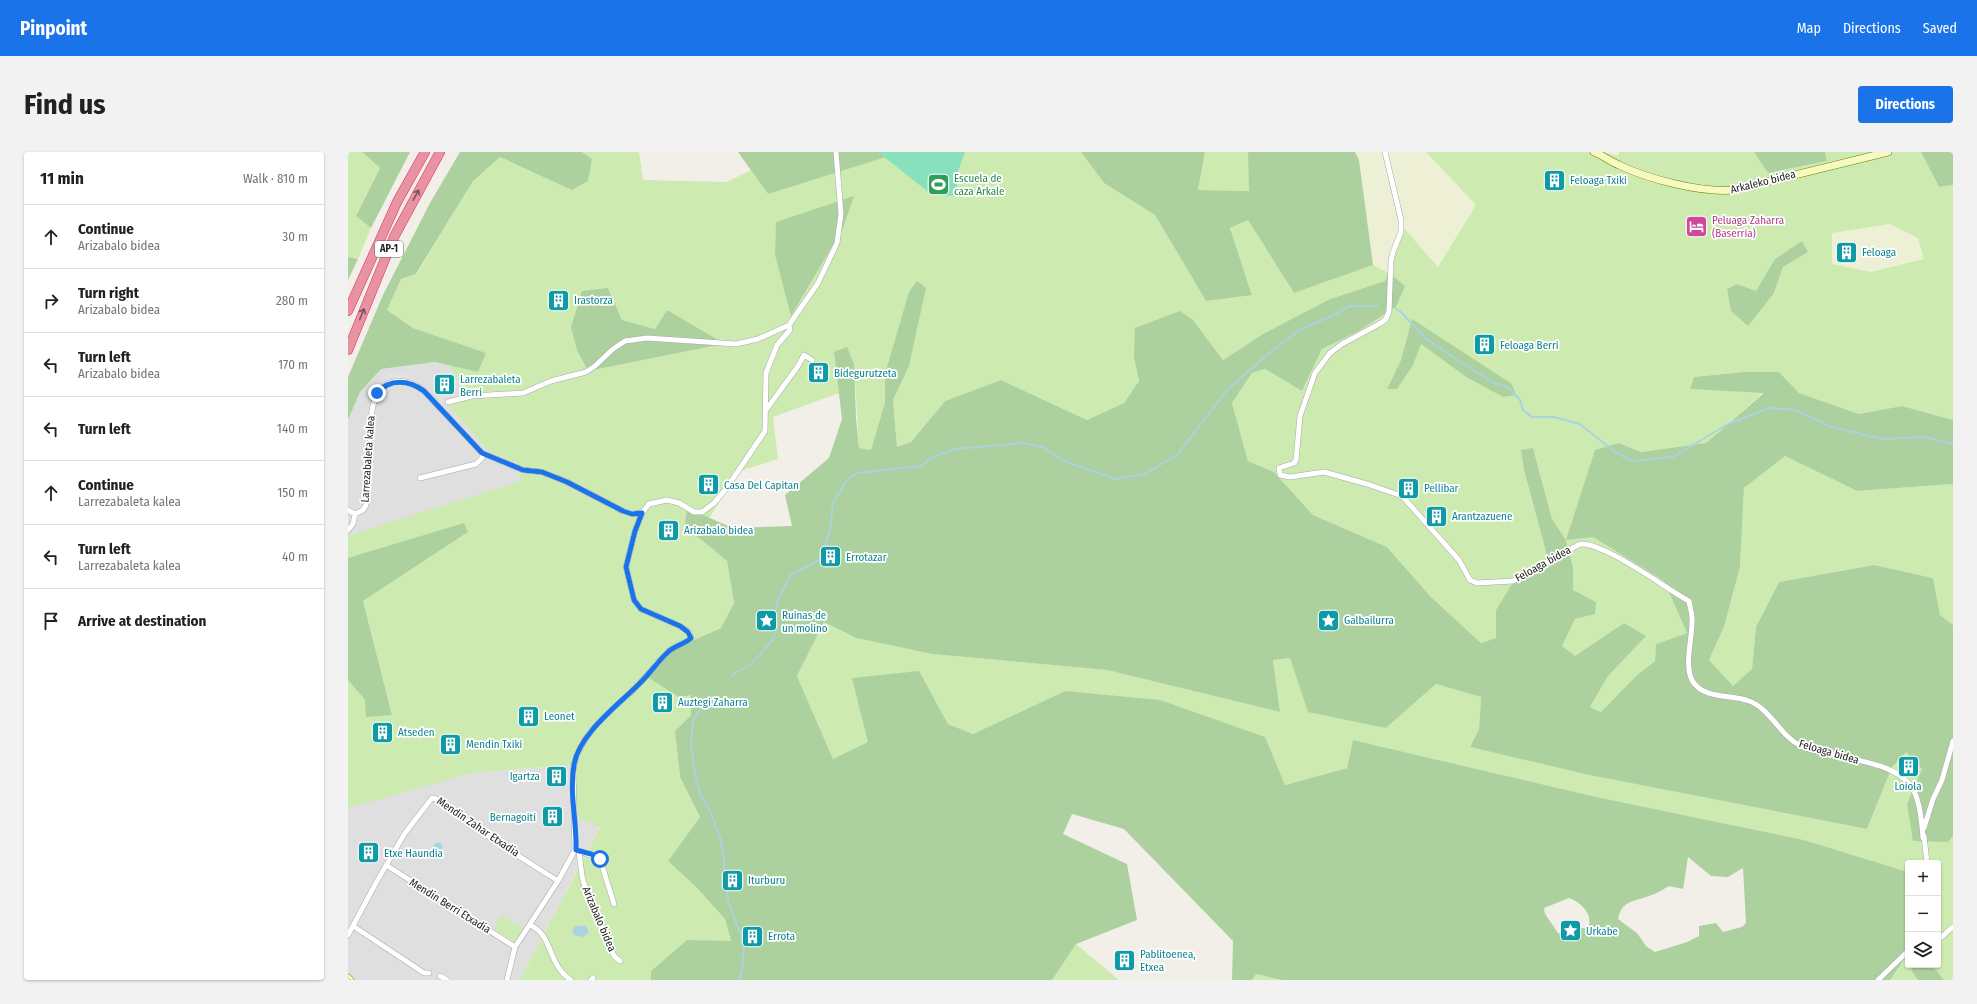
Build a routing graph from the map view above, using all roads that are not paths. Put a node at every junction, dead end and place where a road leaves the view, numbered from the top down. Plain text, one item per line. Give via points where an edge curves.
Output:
1 (426, 152) edge
2 (440, 152) edge
3 (836, 152) edge
4 (1385, 152) edge
5 (1594, 152) edge
6 (1888, 152) edge
7 (348, 311) edge
8 (788, 325) junction
9 (348, 350) edge
10 (812, 360) dead end
11 (448, 402) dead end
12 (766, 410) junction
13 (482, 453) junction
14 (420, 478) dead end
15 (348, 510) edge
16 (642, 513) junction
17 (355, 514) junction
18 (348, 530) edge
19 (1953, 742) edge
20 (1923, 838) junction
21 (577, 851) junction
22 (1927, 860) edge
23 (386, 865) junction
24 (558, 880) junction
25 (614, 904) dead end
26 (530, 925) junction
27 (353, 926) junction
28 (1953, 927) edge
29 (348, 935) edge
30 (1941, 937) edge
31 (515, 947) junction
32 (1905, 954) edge
33 (620, 961) dead end
34 (429, 973) dead end
35 (440, 976) dead end
36 (447, 980) edge
37 (507, 980) edge
38 (571, 980) edge
39 (1878, 980) edge

1 - 7 highway, AP-1 via 394,209
9 -> 2 highway, AP-1 via 394,237
3 - 8 street via 841,214 837,243 818,283
4 - 20 street, Feloaga bidea via 1401,220 1401,232 1392,252 1389,312 1386,319 1342,344 1322,362 1315,373 1300,416 1296,460 1279,468 1280,475 1290,477 1324,472 1402,496 1459,560 1470,580 1477,583 1513,582 1580,544 1592,545 1629,562 1689,601 1692,620 1690,673 1697,686 1712,694 1754,703 1801,746 1878,766 1903,778 1916,795
5 - 6 street, Arkaleko bidea via 1639,172 1682,185 1720,191 1734,190
8 - 11 street via 769,335 736,344 647,338 625,341 586,372 551,381 523,393 488,394
8 - 12 street, Arizabalo bidea via 790,330 777,345 767,369
10 - 12 street via 804,355
12 - 16 street, Arizabalo bidea via 765,432 714,503 698,512 679,503 659,500 649,504
13 - 14 street via 482,458 476,464
13 - 16 street, Larrezabaleta kalea via 523,470 542,472 567,482 623,511 632,514
13 - 17 street, Larrezabaleta kalea via 424,391 407,382 390,383 375,397 366,505
15 - 17 street, Larrezabaleta kalea
16 - 21 street, Arizabalo bidea via 626,567 634,600 641,609 680,626 691,638 669,651 582,743 573,772
17 - 18 street, Larrezabaleta kalea via 353,524
19 - 20 street via 1942,780 1927,815
20 - 22 street
21 - 24 street
21 - 25 street, Arizabalo bidea via 600,859
21 - 33 street, Arizabalo bidea via 586,891 614,956
23 - 24 street, Mendin Zahar Etxadia via 405,832 430,798 435,798 495,841
23 - 27 street, Mendin Zahar Etxadia
23 - 31 street, Mendin Berri Etxadia
24 - 26 street
26 - 31 street
26 - 38 street via 543,934 559,970
27 - 29 street, Mendin Zahar Etxadia
27 - 34 street via 424,973
28 - 30 street
31 - 37 street
32 - 39 street
35 - 36 street

